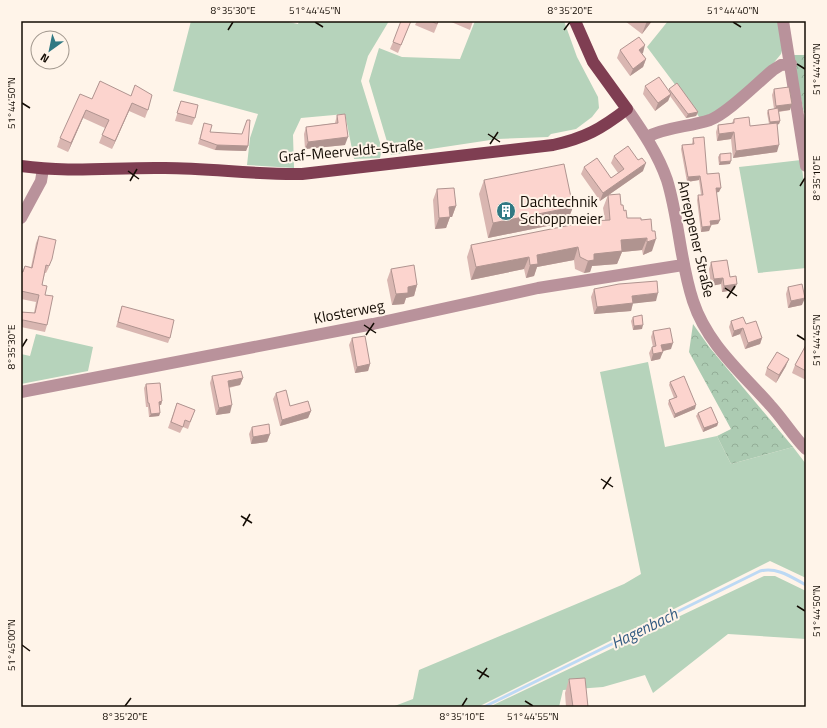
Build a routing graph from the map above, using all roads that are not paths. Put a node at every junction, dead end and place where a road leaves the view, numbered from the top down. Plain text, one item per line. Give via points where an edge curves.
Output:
1 (575, 21) edge
2 (783, 21) edge
3 (791, 64) junction
4 (627, 109) junction
5 (647, 137) junction
6 (21, 166) edge
7 (806, 166) edge
8 (44, 169) junction
9 (21, 218) edge
10 (683, 264) junction
11 (21, 392) edge
12 (806, 450) edge

1 - 4 main road, Anreppener Straße via 593,62
2 - 3 street
3 - 5 street via 781,64 719,116
3 - 7 street
4 - 5 street, Anreppener Straße
4 - 8 main road, Graf-Meerveldt-Straße via 605,126 582,138 557,144 309,173 267,174 166,168 72,171
5 - 10 street, Anreppener Straße via 667,181
6 - 8 main road, Graf-Meerveldt-Straße
8 - 9 street via 41,181
10 - 11 street, Klosterweg via 538,288 365,325
10 - 12 street, Anreppener Straße via 693,302 709,336

